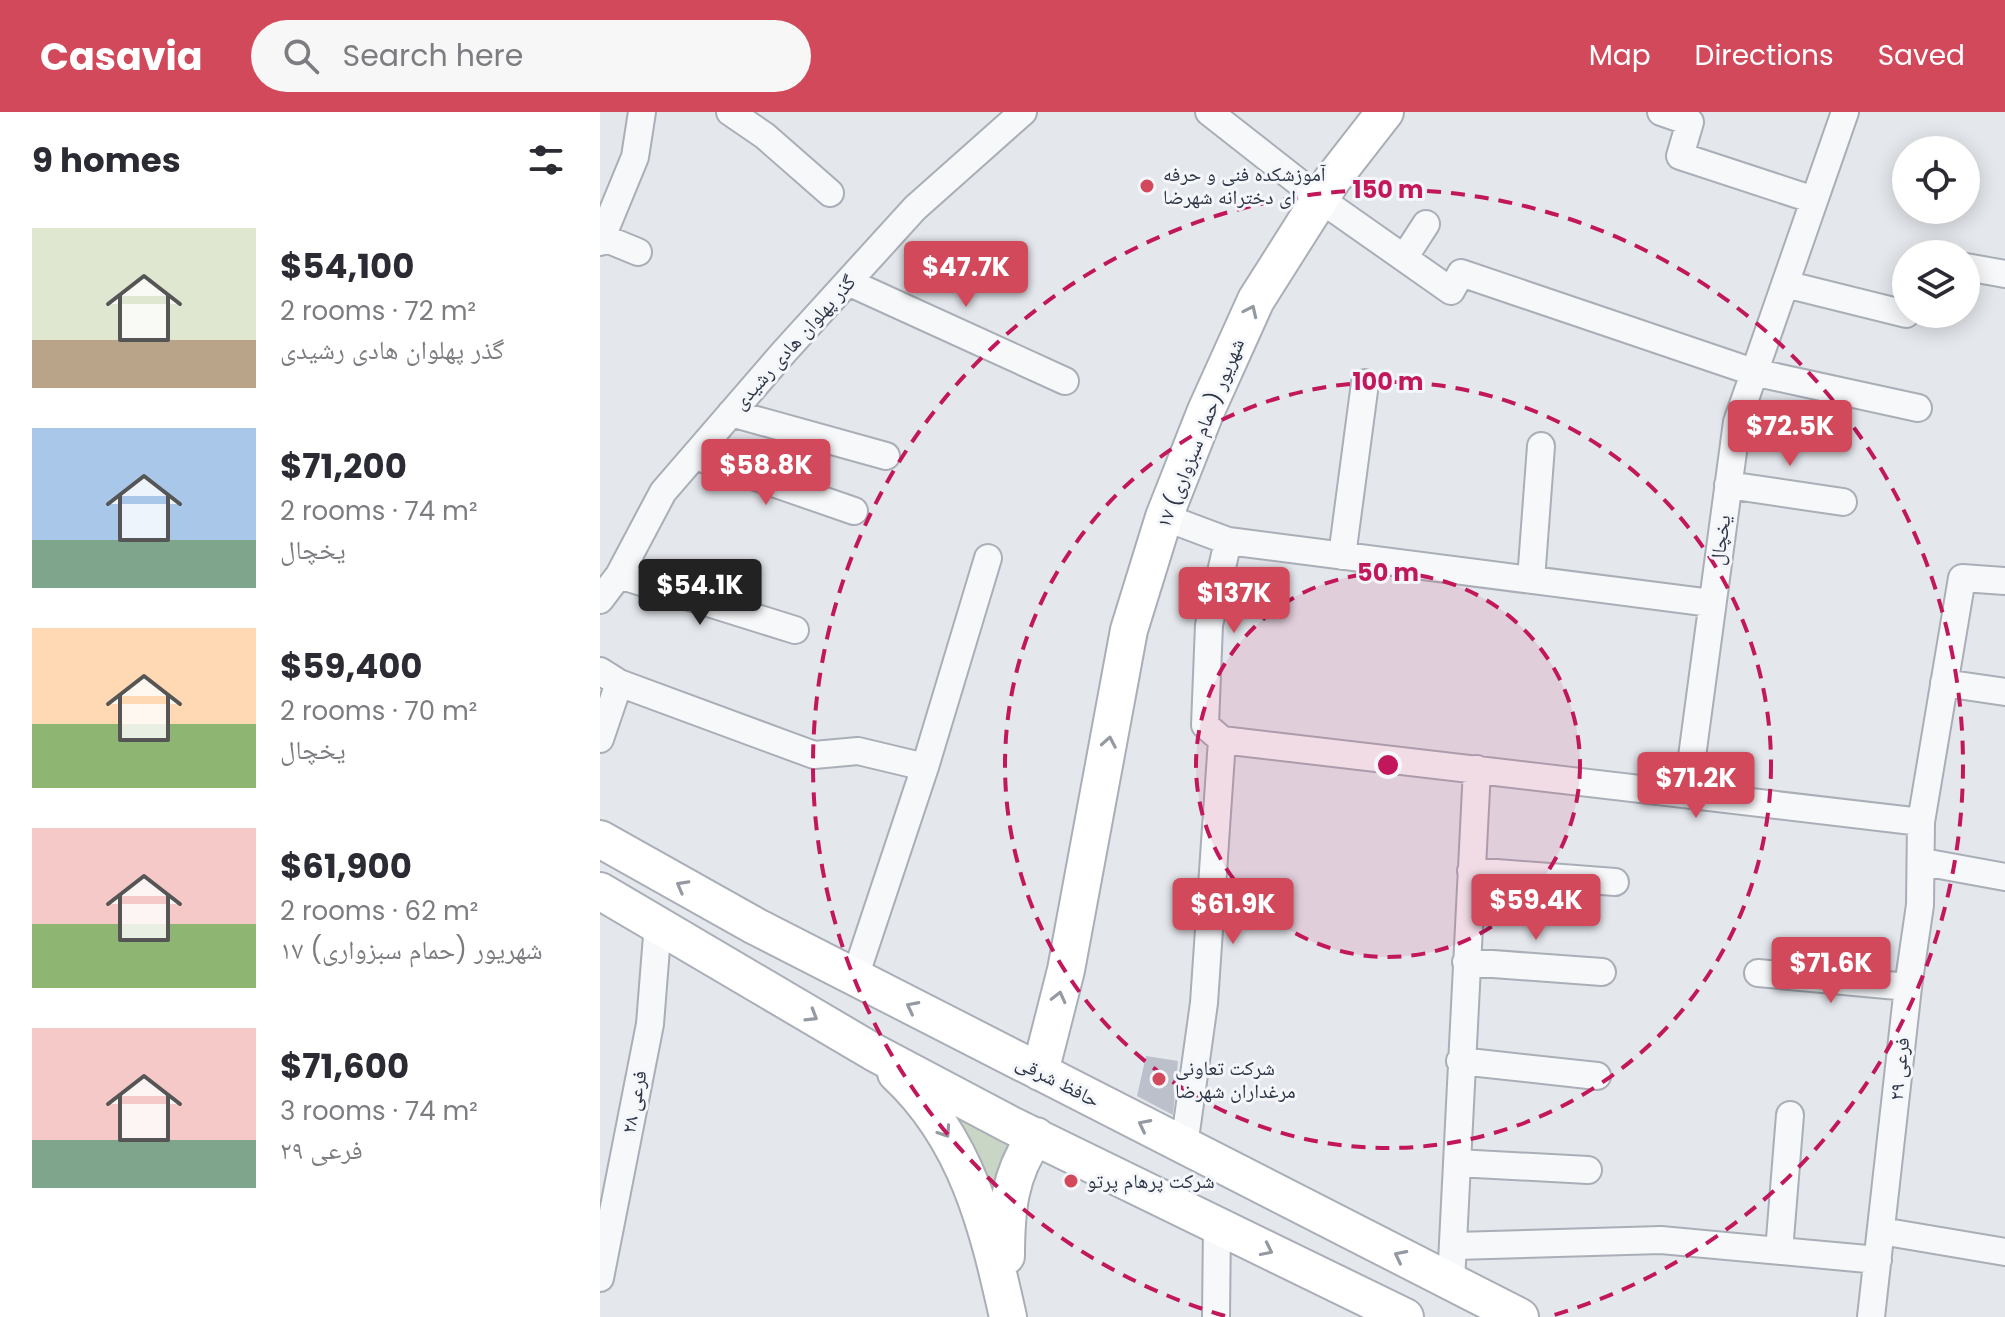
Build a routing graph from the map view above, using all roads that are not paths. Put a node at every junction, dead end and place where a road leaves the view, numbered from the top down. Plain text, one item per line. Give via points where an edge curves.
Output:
1 (642, 112) edge
2 (730, 112) edge
3 (1023, 112) edge
4 (1209, 112) edge
5 (1385, 112) edge
6 (1661, 112) edge
7 (1845, 112) edge
8 (830, 193) dead end
9 (1320, 199) junction
10 (1814, 200) junction
11 (1426, 224) dead end
12 (602, 240) edge
13 (638, 252) dead end
14 (1404, 258) junction
15 (1980, 270) edge
16 (2005, 274) edge
17 (848, 282) junction
18 (1785, 284) junction
19 (1892, 310) edge
20 (1753, 372) junction
21 (1065, 381) dead end
22 (1365, 383) dead end
23 (1918, 408) dead end
24 (731, 413) junction
25 (1541, 446) dead end
26 (695, 456) junction
27 (886, 456) dead end
28 (1728, 485) junction
29 (1843, 502) dead end
30 (854, 511) dead end
31 (1164, 517) junction
32 (1228, 541) junction
33 (1342, 556) junction
34 (988, 558) dead end
35 (619, 575) junction
36 (1531, 580) junction
37 (2005, 581) edge
38 (600, 600) edge
39 (1711, 603) junction
40 (795, 630) dead end
41 (609, 677) edge
42 (1944, 683) junction
43 (2005, 692) edge
44 (600, 739) edge
45 (1222, 740) junction
46 (925, 767) junction
47 (1477, 769) junction
48 (1687, 794) junction
49 (1921, 822) junction
50 (600, 839) edge
51 (1923, 862) junction
52 (1471, 871) junction
53 (2005, 877) edge
54 (1615, 882) dead end
55 (600, 891) edge
56 (658, 923) junction
57 (794, 947) junction
58 (1466, 962) junction
59 (1602, 972) dead end
60 (1758, 973) dead end
61 (855, 977) junction
62 (1908, 987) junction
63 (768, 989) junction
64 (875, 1053) junction
65 (1460, 1061) junction
66 (1040, 1072) junction
67 (1597, 1076) dead end
68 (1790, 1115) dead end
69 (1036, 1136) junction
70 (1184, 1146) junction
71 (1457, 1163) junction
72 (1588, 1170) dead end
73 (1217, 1225) junction
74 (1881, 1231) junction
75 (1455, 1246) junction
76 (1779, 1251) junction
77 (2005, 1252) edge
78 (1878, 1260) junction
79 (600, 1278) edge
80 (1451, 1282) junction
81 (1010, 1317) edge
82 (1216, 1317) edge
83 (1405, 1317) edge
84 (1520, 1317) edge
85 (1871, 1317) edge

1 - 12 street via 635,157
2 - 8 street
3 - 17 street, گذر پهلوان هادی رشیدی via 915,208
4 - 9 street
5 - 9 main road, ۱۷ شهریور (حمام سبزواری)
6 - 10 street via 1690,122 1680,156
7 - 10 street, یخچال
9 - 14 street
31 -> 9 main road, ۱۷ شهریور (حمام سبزواری) via 1256,300
10 - 18 street, یخچال
11 - 14 street
12 - 13 street
14 - 20 street via 1451,291 1461,273
15 - 16 street
17 - 21 street
17 - 24 street, گذر پهلوان هادی رشیدی
18 - 19 street
18 - 20 street, یخچال
20 - 23 street
20 - 28 street, یخچال via 1737,422
22 - 33 street
24 - 26 street, گذر پهلوان هادی رشیدی
24 - 27 street
25 - 36 street
26 - 30 street
26 - 35 street, گذر پهلوان هادی رشیدی via 663,492
28 - 29 street
28 - 39 street, یخچال
31 - 32 street
66 -> 31 main road, ۱۷ شهریور (حمام سبزواری) via 1066,970 1129,630
32 - 33 street
32 - 45 street via 1209,625 1205,725
33 - 36 street
34 - 46 street
35 - 38 street, گذر پهلوان هادی رشیدی
35 - 40 street
36 - 39 street
37 - 42 street, فرعی ۲۹ via 1962,578
39 - 48 street, یخچال
41 - 44 street
41 - 46 street via 814,755 858,751
42 - 43 street
42 - 49 street, فرعی ۲۹
45 - 47 street
45 - 70 street via 1204,1003
46 - 61 street
47 - 48 street
47 - 52 street
48 - 49 street
49 - 51 street, فرعی ۲۹
57 -> 50 main road, حافظ شرقی
51 - 53 street
51 - 62 street, فرعی ۲۹
52 - 54 street
52 - 58 street
55 - 56 main road
56 - 63 main road
56 - 79 street, فرعی ۲۸ via 650,1024
57 - 61 main road, حافظ شرقی
57 - 63 main road
58 - 59 street
58 - 65 street
60 - 62 street
66 -> 61 main road, حافظ شرقی
62 - 74 street, فرعی ۲۹
63 -> 64 main road
64 - 69 main road
64 -> 81 main road via 910,1086 959,1153 979,1201
65 - 67 street
65 - 71 street
70 -> 66 main road, حافظ شرقی
68 - 76 street
69 - 73 main road
69 - 81 main road via 1020,1158 1006,1217
80 -> 70 main road, حافظ شرقی
71 - 72 street
71 - 75 street
73 - 82 street
73 -> 83 main road
74 - 77 street
74 - 78 street, فرعی ۲۹
75 - 76 street via 1661,1240
75 - 80 street
76 - 78 street
78 - 85 street, فرعی ۲۹
80 - 84 main road, حافظ شرقی

